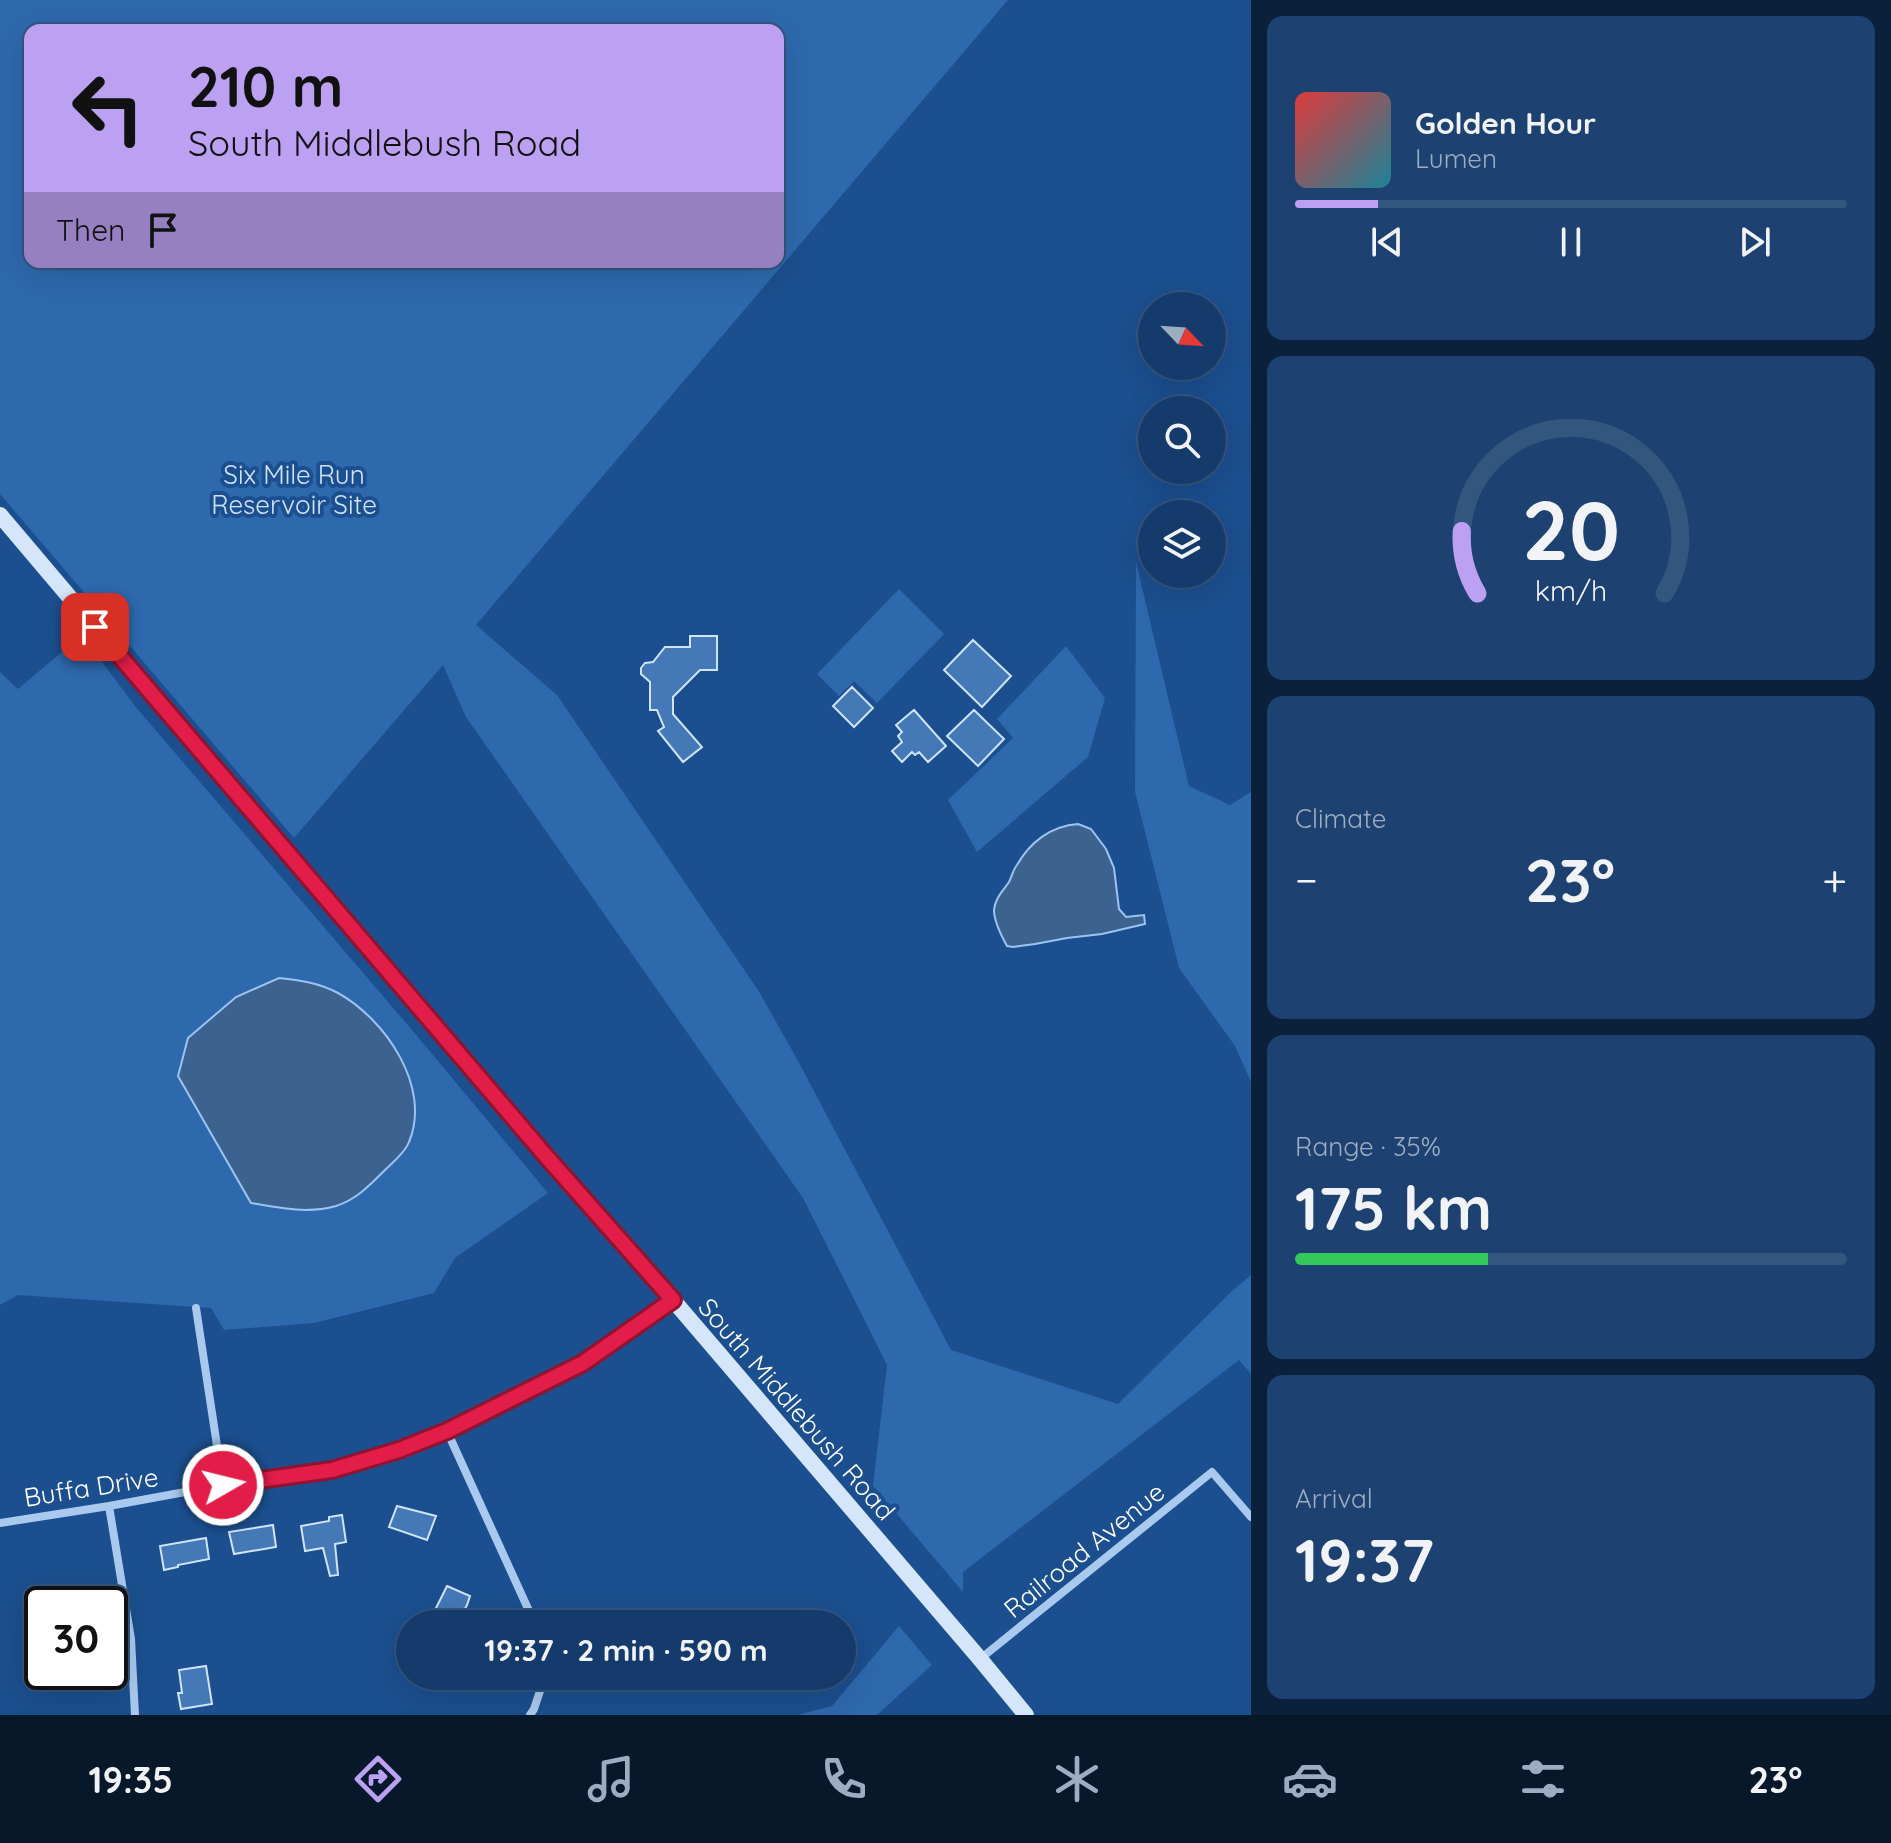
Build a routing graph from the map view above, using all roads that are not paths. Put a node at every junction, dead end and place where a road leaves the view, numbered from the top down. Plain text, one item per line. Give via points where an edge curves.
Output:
1 (0, 515) edge
2 (673, 1300) junction
3 (196, 1308) dead end
4 (447, 1431) junction
5 (223, 1485) junction
6 (109, 1506) junction
7 (1251, 1517) edge
8 (0, 1523) edge
9 (529, 1610) edge
10 (980, 1659) junction
11 (540, 1690) edge
12 (135, 1715) edge
13 (530, 1715) edge
14 (1026, 1715) edge

1 - 2 street, South Middlebush Road
2 - 4 street, Buffa Drive via 583,1363
2 - 10 street, South Middlebush Road
3 - 5 street
4 - 5 street, Buffa Drive via 332,1470
4 - 9 street
5 - 6 street, Buffa Drive
6 - 8 street, Buffa Drive
6 - 12 street via 131,1639
7 - 10 street, Railroad Avenue via 1212,1472
10 - 14 street, South Middlebush Road
11 - 13 street

